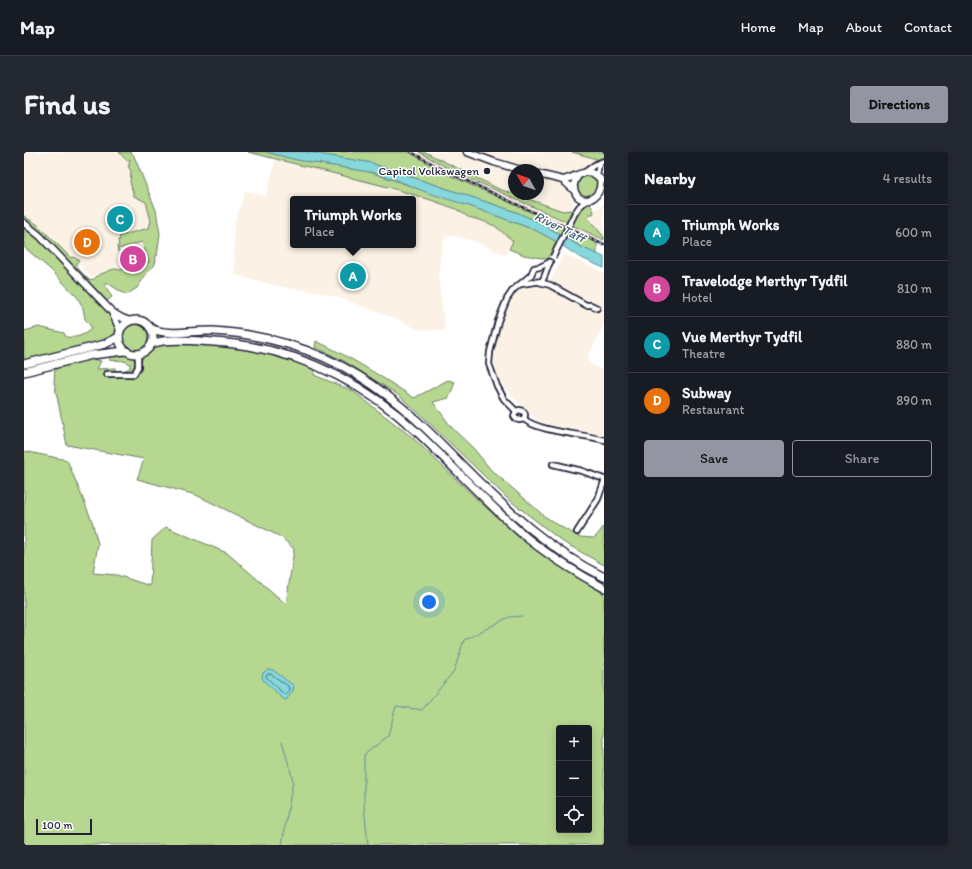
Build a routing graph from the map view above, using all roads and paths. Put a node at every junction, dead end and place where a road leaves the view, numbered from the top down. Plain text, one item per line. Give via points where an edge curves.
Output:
1 (467, 152) edge
2 (604, 161) edge
3 (599, 164) junction
4 (508, 166) edge
5 (582, 173) junction
6 (544, 175) edge
7 (601, 179) edge
8 (563, 180) junction
9 (576, 193) junction
10 (602, 193) edge
11 (587, 200) junction
12 (578, 207) junction
13 (24, 223) edge
14 (550, 262) junction
15 (540, 267) junction
16 (545, 273) junction
17 (530, 275) junction
18 (538, 282) junction
19 (520, 284) junction
20 (550, 285) junction
21 (597, 308) dead end
22 (112, 312) junction
23 (130, 321) junction
24 (150, 328) junction
25 (120, 334) junction
26 (152, 344) junction
27 (125, 351) junction
28 (138, 354) junction
29 (24, 364) edge
30 (24, 372) edge
31 (107, 374) dead end
32 (516, 411) junction
33 (524, 419) junction
34 (604, 440) edge
35 (553, 464) dead end
36 (604, 481) edge
37 (598, 499) junction
38 (604, 503) edge
39 (577, 532) dead end
40 (604, 577) edge
41 (604, 588) edge

1 - 4 main road
2 - 3 street
3 - 5 street
3 - 7 street
5 - 7 main road via 593,172
5 - 8 main road
5 - 9 main road via 575,181
6 - 8 main road
7 - 10 main road
8 - 9 main road
9 - 11 main road
9 - 12 street
10 - 11 main road via 594,199
11 - 12 street
12 - 14 street, bridge
13 - 22 main road via 40,236
14 - 15 street
14 - 16 street
15 - 16 street
15 - 17 street via 534,268
16 - 18 street via 544,279
16 - 20 street
17 - 18 street
17 - 19 street
18 - 19 street
18 - 20 street
19 - 32 street via 513,290 502,310 493,337 490,358 497,386 504,399
20 - 21 street via 586,306
22 - 23 main road
22 - 25 main road
23 - 24 highway via 142,322
23 - 25 highway via 125,324
24 - 26 highway
24 - 40 highway via 163,333 212,331 270,340 304,350 360,376 390,396 526,525 557,549
25 - 27 highway via 121,346
25 - 29 highway via 105,344
26 - 28 highway
26 - 41 highway via 161,341 195,341 256,347 308,362 344,379 416,431 528,538 572,570
27 - 28 highway
27 - 30 highway via 104,353
28 - 31 street via 138,367 134,374
32 - 33 street via 524,412
32 - 33 street via 516,419
33 - 34 street via 548,429
35 - 36 street via 582,471
36 - 37 street
37 - 38 street
37 - 39 street

